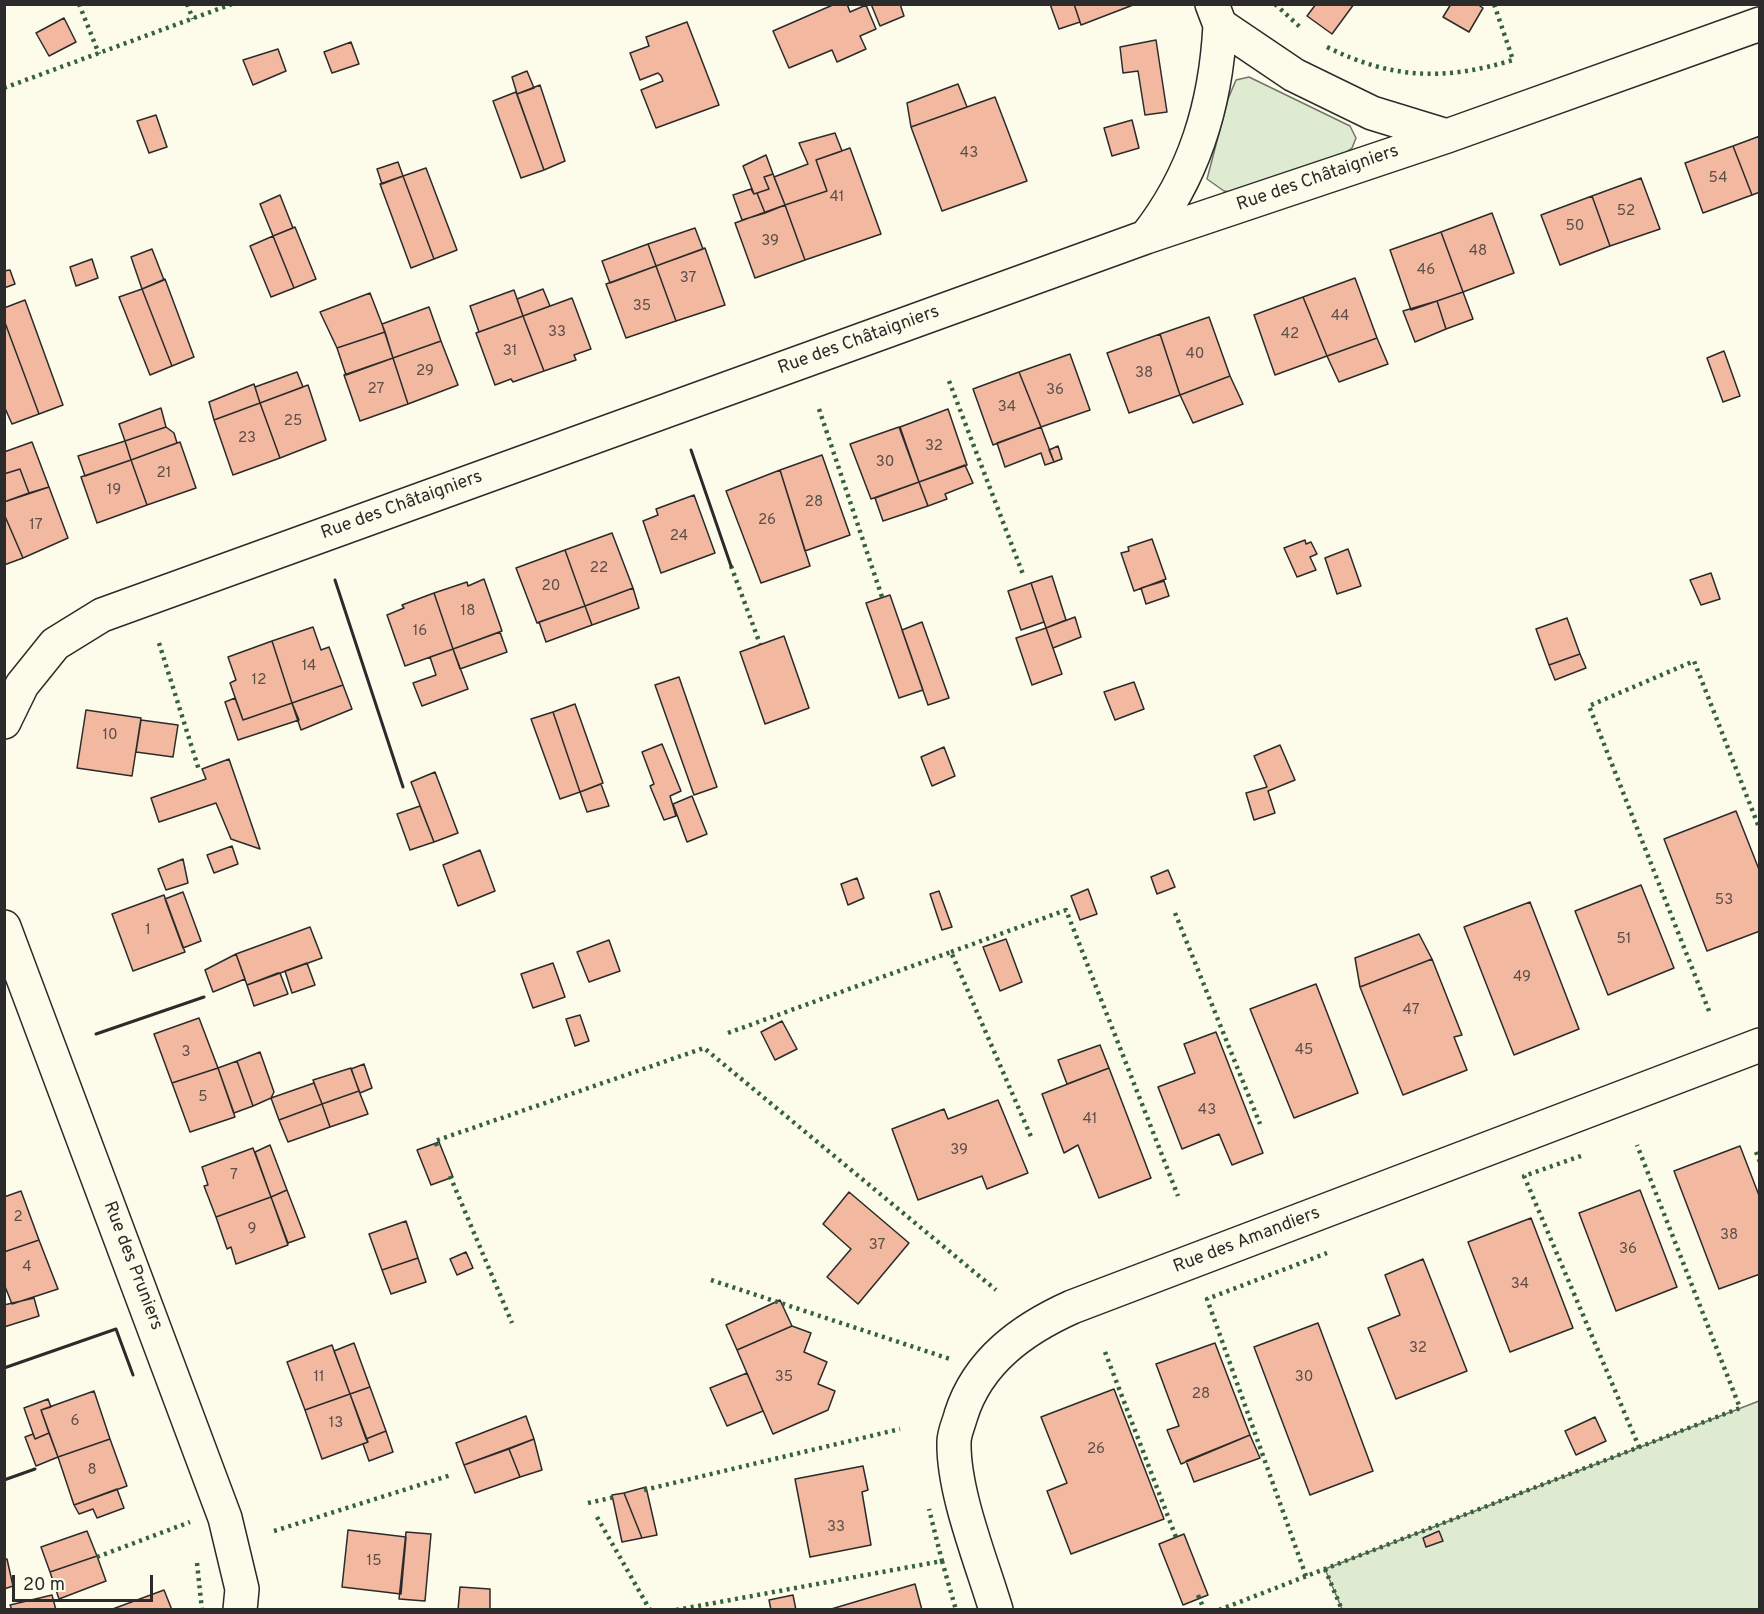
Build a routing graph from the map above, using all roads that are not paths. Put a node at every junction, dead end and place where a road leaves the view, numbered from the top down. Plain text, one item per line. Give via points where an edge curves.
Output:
1 (1216, 15) edge
2 (1760, 24) edge
3 (1447, 136) junction
4 (1146, 237) junction
5 (4, 722) edge
6 (4, 927) edge
7 (1760, 1045) edge
8 (240, 1610) edge
9 (996, 1610) edge

1 - 3 street via 1294,75 1372,113
1 - 4 street via 1218,70 1197,152 1167,210
2 - 3 street, Rue des Châtaigniers
3 - 4 street, Rue des Châtaigniers
4 - 5 street, Rue des Châtaigniers via 102,615 56,644 22,685
6 - 8 street, Rue des Pruniers via 225,1518 242,1589
7 - 9 street, Rue des Amandiers via 1072,1307 1016,1338 979,1379 965,1403 954,1440 957,1478

